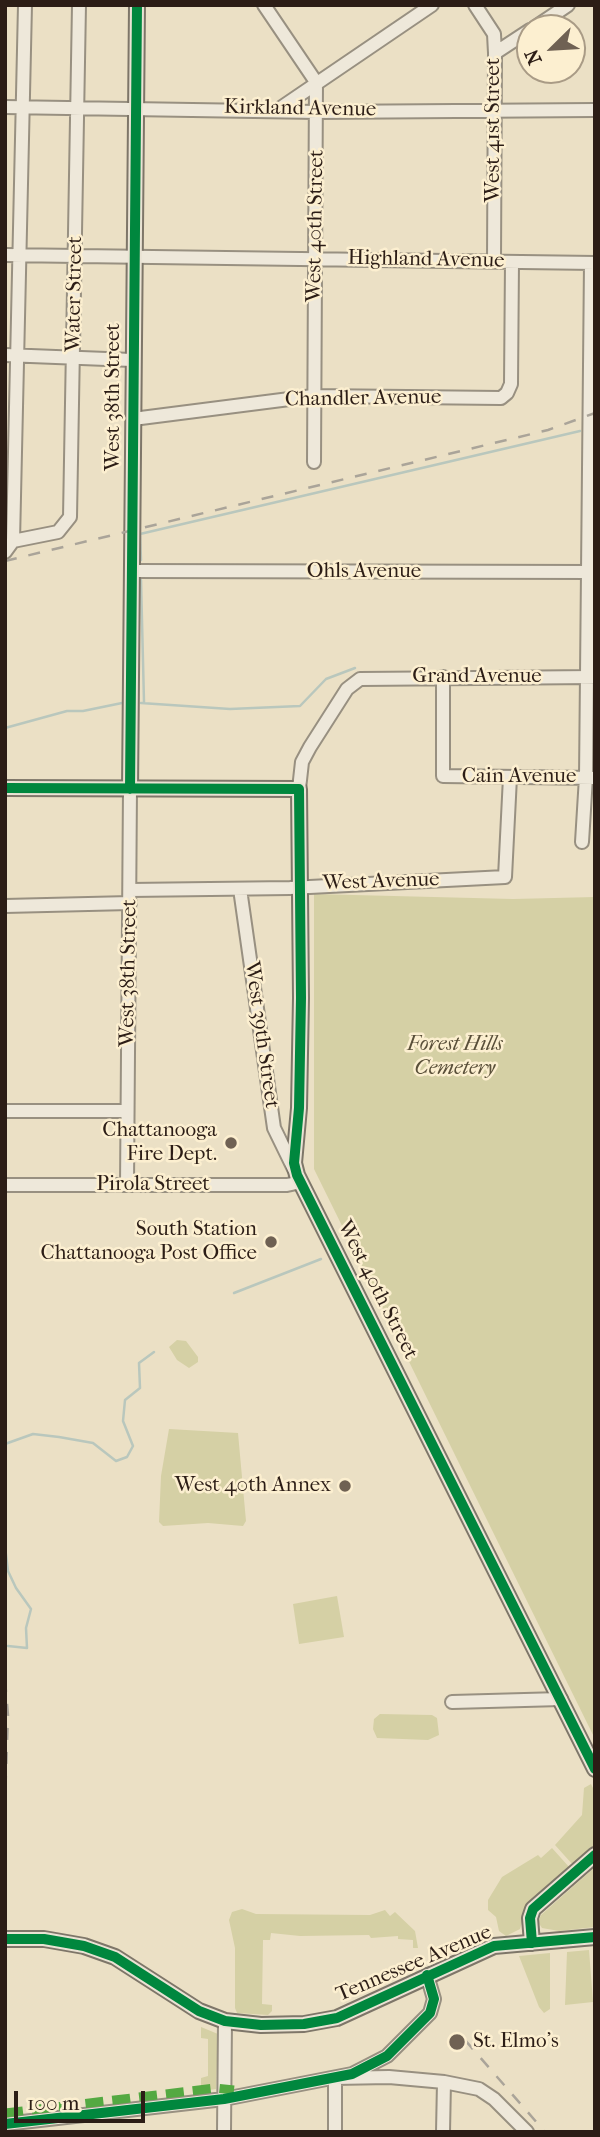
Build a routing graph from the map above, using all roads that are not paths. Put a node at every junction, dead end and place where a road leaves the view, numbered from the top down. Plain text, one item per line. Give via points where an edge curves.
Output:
1 (25, 5) edge
2 (79, 5) edge
3 (136, 5) edge
4 (264, 5) edge
5 (432, 5) edge
6 (475, 5) edge
7 (516, 39) edge
8 (495, 53) junction
9 (316, 82) junction
10 (23, 106) junction
11 (5, 107) edge
12 (77, 107) junction
13 (134, 107) junction
14 (279, 109) junction
15 (494, 110) junction
16 (595, 110) edge
17 (317, 111) junction
18 (134, 254) junction
19 (5, 255) edge
20 (21, 255) junction
21 (76, 255) junction
22 (315, 258) junction
23 (494, 261) junction
24 (512, 262) junction
25 (593, 263) edge
26 (10, 355) edge
27 (74, 357) junction
28 (132, 360) junction
29 (313, 396) junction
30 (133, 419) junction
31 (9, 462) edge
32 (314, 462) dead end
33 (592, 477) edge
34 (8, 548) edge
35 (133, 571) junction
36 (591, 572) edge
37 (443, 677) junction
38 (591, 677) edge
39 (359, 679) joint
40 (510, 777) junction
41 (590, 778) edge
42 (5, 788) edge
43 (130, 789) junction
44 (299, 789) junction
45 (582, 842) dead end
46 (299, 886) junction
47 (240, 889) junction
48 (130, 896) junction
49 (5, 906) edge
50 (5, 1111) edge
51 (126, 1111) junction
52 (299, 1179) junction
53 (5, 1185) edge
54 (127, 1185) junction
55 (561, 1699) junction
56 (452, 1702) dead end
57 (595, 1769) edge
58 (595, 1855) edge
59 (595, 1937) edge
60 (5, 1939) edge
61 (532, 1943) junction
62 (427, 1975) junction
63 (225, 2021) junction
64 (335, 2078) junction
65 (444, 2082) junction
66 (224, 2099) junction
67 (5, 2124) edge
68 (225, 2132) edge
69 (335, 2132) edge
70 (443, 2132) edge
71 (527, 2132) edge

1 - 10 street, Water Street
2 - 12 street, Water Street
3 - 13 main road, West 38th Street
4 - 9 street
5 - 9 street
6 - 8 street, West 41st Street via 494,34
7 - 8 street
8 - 15 street, West 41st Street
9 - 14 street
9 - 17 street, West 40th Street
10 - 11 street, Kirkland Avenue
10 - 12 street, Kirkland Avenue
10 - 20 street, Water Street
12 - 13 street, Kirkland Avenue
12 - 21 street, Water Street
13 - 14 street, Kirkland Avenue
13 - 18 main road, West 38th Street
14 - 17 street, Kirkland Avenue
15 - 16 street, Kirkland Avenue
15 - 17 street, Kirkland Avenue
15 - 23 street, West 41st Street
17 - 22 street, West 40th Street
18 - 21 street, Highland Avenue
18 - 22 street, Highland Avenue
18 - 28 main road, West 38th Street
19 - 20 street, Highland Avenue
20 - 21 street, Highland Avenue
20 - 26 street, Water Street
21 - 27 street, Water Street
22 - 23 street, Highland Avenue
22 - 29 street, West 40th Street
23 - 24 street, Highland Avenue
24 - 25 street, Highland Avenue
24 - 29 street, Chandler Avenue via 511,384 501,398
25 - 33 street
26 - 27 street
26 - 31 street, Water Street
27 - 28 street
27 - 34 street, Water Street via 70,517 58,532
28 - 30 main road, West 38th Street
29 - 30 street, Chandler Avenue
29 - 32 street, West 40th Street
30 - 35 main road, West 38th Street
31 - 34 street, Water Street
33 - 36 street
35 - 36 street, Ohls Avenue
35 - 43 main road, West 38th Street
36 - 38 street
37 - 38 street, Grand Avenue
37 - 39 street, Grand Avenue
37 - 40 street, Cain Avenue via 443,776
38 - 41 street
39 - 44 street, West 40th Street via 346,689 310,747 302,762
40 - 41 street, Cain Avenue
40 - 46 street, West Avenue via 505,877
41 - 45 street
42 - 43 main road
43 - 44 main road
43 - 48 street, West 38th Street
44 - 46 main road, West 40th Street
46 - 47 street, West Avenue
46 - 52 main road, West 40th Street via 299,1108 294,1163
47 - 48 street, West Avenue
47 - 52 street, West 39th Street via 274,1128
48 - 49 street, West Avenue
48 - 51 street, West 38th Street
50 - 51 street
51 - 54 street, West 38th Street
52 - 54 street, Pirola Street via 286,1185
52 - 55 main road, West 40th Street
53 - 54 street, Pirola Street
55 - 56 street
55 - 57 main road, West 40th Street
58 - 61 main road via 533,1909
59 - 61 main road, Tennessee Avenue
60 - 63 main road, Tennessee Avenue via 44,1939 115,1957 179,2000
61 - 62 main road, Tennessee Avenue via 491,1947
62 - 63 main road, Tennessee Avenue via 335,2018 304,2024
62 - 64 street via 434,1998 430,2013 387,2056
63 - 66 street
64 - 65 street
64 - 66 street
64 - 69 street
65 - 70 street
65 - 71 street via 479,2089
66 - 67 street
66 - 68 street

